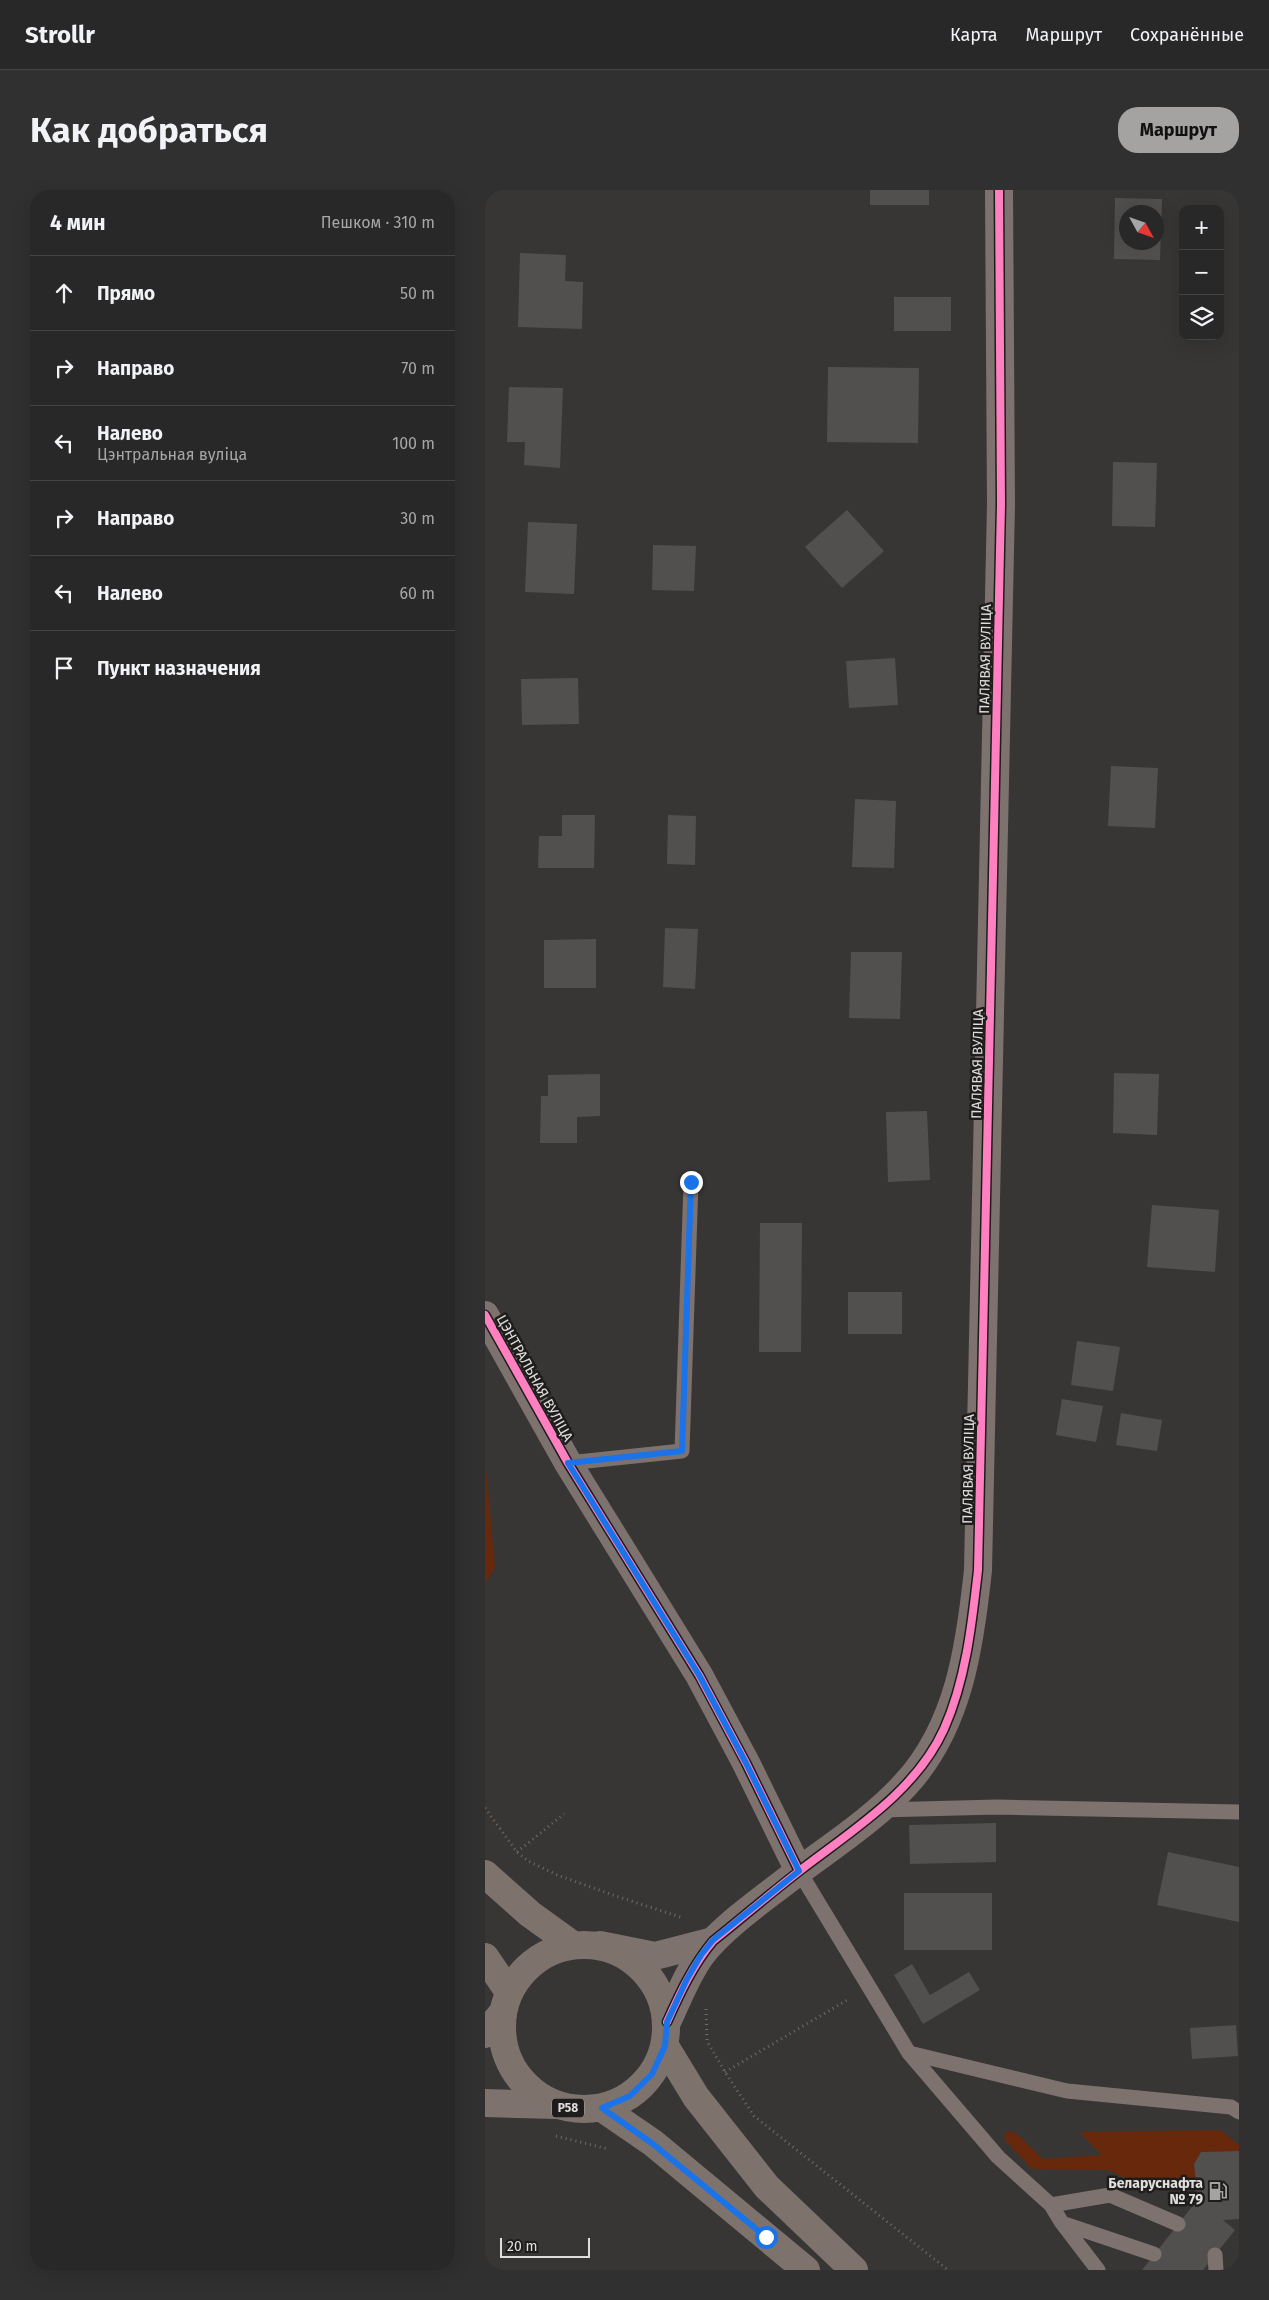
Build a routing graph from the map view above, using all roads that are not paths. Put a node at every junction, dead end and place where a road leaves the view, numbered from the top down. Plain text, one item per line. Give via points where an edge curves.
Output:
1 (999, 190) edge
2 (691, 1182) dead end
3 (485, 1315) edge
4 (568, 1463) junction
5 (878, 1810) junction
6 (1239, 1812) edge
7 (799, 1871) junction
8 (485, 1874) edge
9 (713, 1940) junction
10 (587, 1945) junction
11 (485, 1957) edge
12 (506, 2002) junction
13 (485, 2034) edge
14 (666, 2034) junction
15 (909, 2052) junction
16 (485, 2103) edge
17 (556, 2105) junction
18 (602, 2108) junction
19 (1239, 2112) edge
20 (1051, 2205) junction
21 (1062, 2223) junction
22 (1179, 2224) dead end
23 (1154, 2254) dead end
24 (806, 2270) edge
25 (854, 2270) edge
26 (1098, 2270) edge

1 - 5 street, ПАЛЯВАЯ ВУЛІЦА via 1001,514 978,1570 965,1663 944,1729 922,1765
2 - 4 lane via 682,1451
3 - 4 street, ЦЭНТРАЛЬНАЯ ВУЛІЦА
4 - 7 street, ЦЭНТРАЛЬНАЯ ВУЛІЦА via 699,1675
5 - 6 lane via 997,1807
5 - 7 street, ПАЛЯВАЯ ВУЛІЦА
7 - 9 street, ПАЛЯВАЯ ВУЛІЦА
7 - 15 lane
8 - 10 main road via 529,1914
9 - 10 street via 655,1956
9 - 14 street via 687,1979
10 - 12 main road via 553,1950 535,1960 520,1975
10 - 14 main road via 625,1955 647,1972 661,1996
11 - 12 main road
12 - 13 street
12 - 17 main road, Р58 via 501,2035 507,2058 524,2084
14 - 18 main road, Р58 via 652,2074 630,2096
14 - 25 main road via 696,2097 767,2187
15 - 19 lane via 1067,2091 1231,2106
15 - 20 lane via 999,2157
16 - 17 street
17 - 18 main road, Р58 via 579,2110
18 - 24 main road, Р58 via 653,2144
20 - 21 lane
20 - 22 lane via 1109,2195
21 - 23 lane
21 - 26 lane

